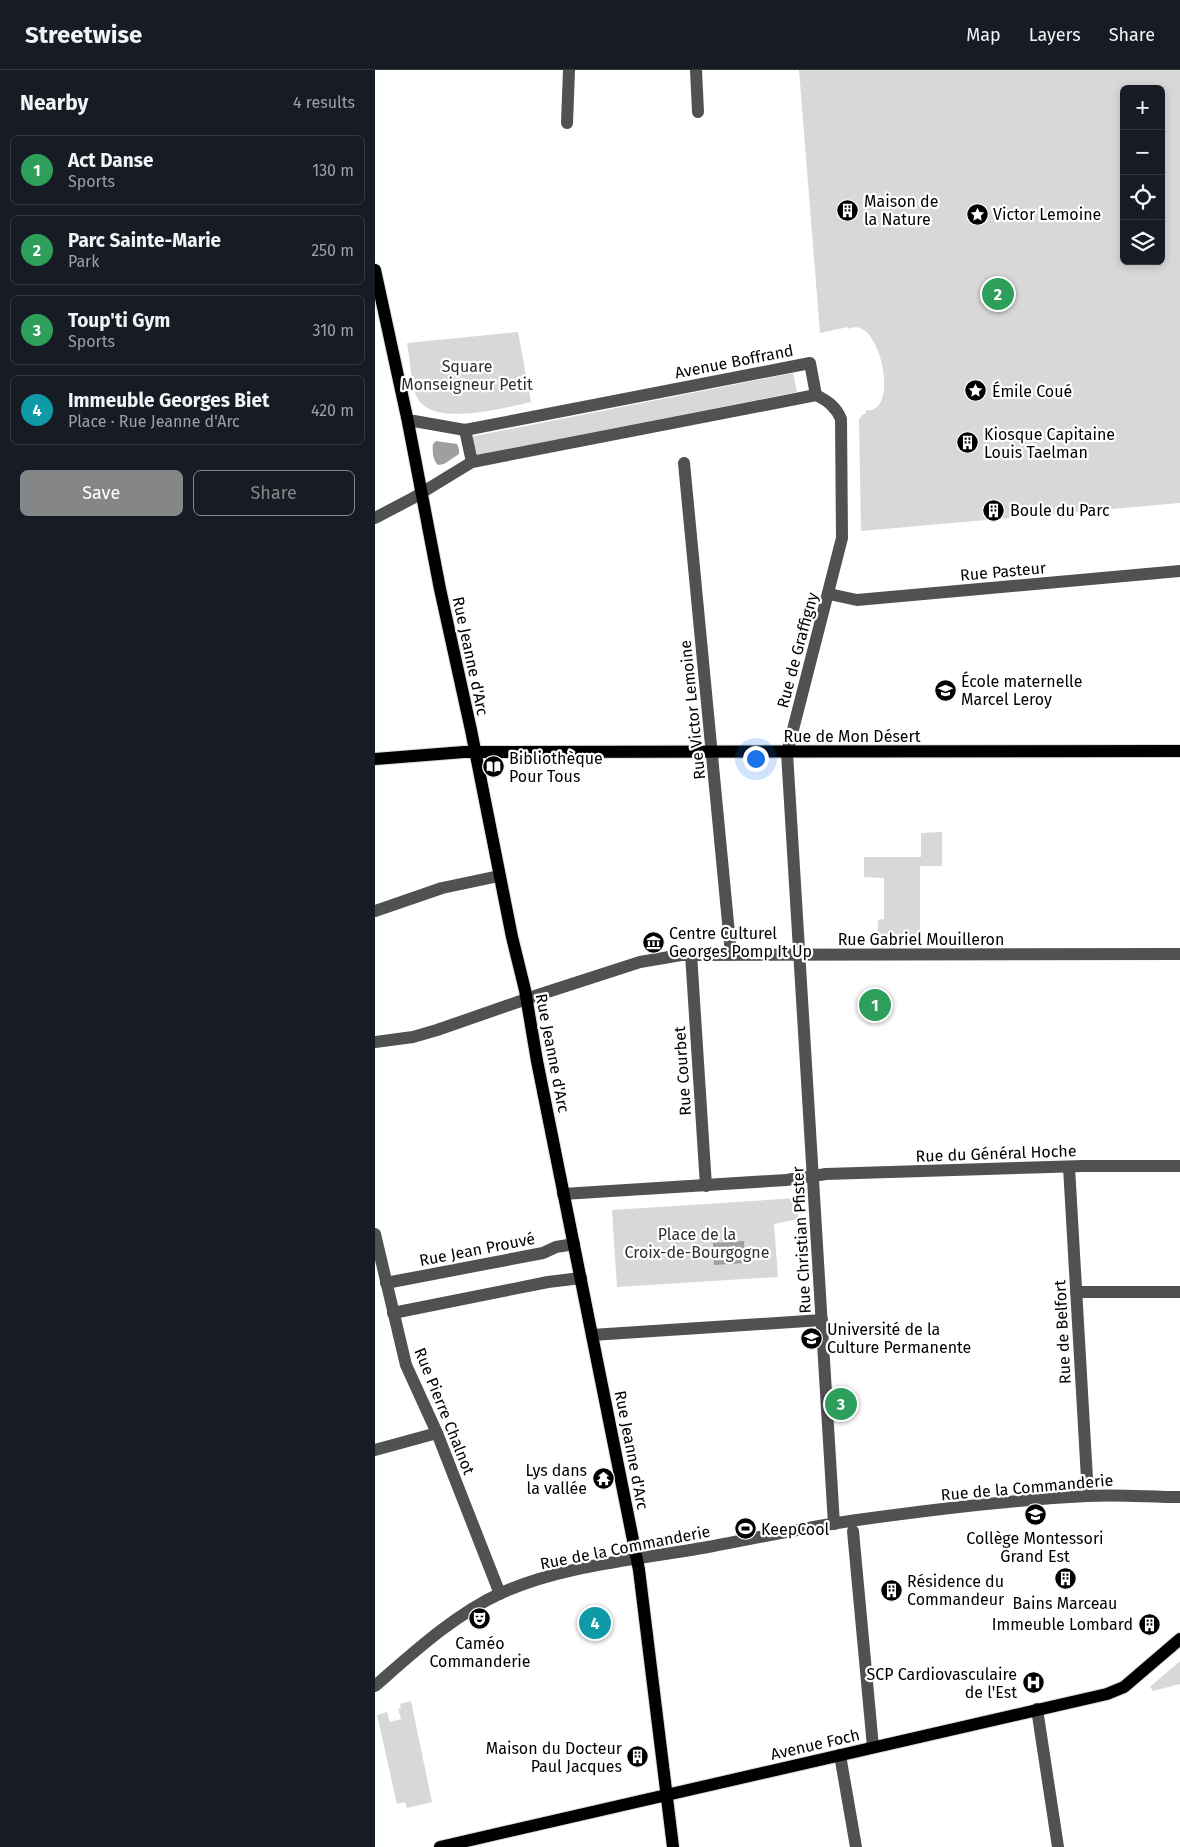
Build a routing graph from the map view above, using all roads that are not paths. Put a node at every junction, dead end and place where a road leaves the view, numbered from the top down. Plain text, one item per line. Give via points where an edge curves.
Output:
1 (569, 70) edge
2 (696, 70) edge
3 (698, 112) dead end
4 (567, 123) dead end
5 (375, 270) edge
6 (816, 395) junction
7 (408, 422) junction
8 (465, 430) junction
9 (472, 462) junction
10 (684, 463) dead end
11 (422, 493) junction
12 (375, 518) edge
13 (1180, 571) edge
14 (829, 594) junction
15 (475, 752) junction
16 (712, 752) junction
17 (1180, 752) edge
18 (787, 753) junction
19 (375, 759) edge
20 (499, 876) junction
21 (375, 911) edge
22 (691, 954) junction
23 (731, 954) junction
24 (1180, 954) edge
25 (799, 955) junction
26 (527, 998) junction
27 (375, 1042) edge
28 (1180, 1166) edge
29 (1069, 1167) junction
30 (813, 1175) junction
31 (706, 1186) junction
32 (563, 1194) junction
33 (375, 1234) edge
34 (574, 1244) junction
35 (581, 1278) junction
36 (386, 1283) junction
37 (1076, 1292) junction
38 (1180, 1292) edge
39 (393, 1313) junction
40 (822, 1320) junction
41 (592, 1335) junction
42 (437, 1433) junction
43 (375, 1450) edge
44 (1088, 1496) junction
45 (1180, 1497) edge
46 (835, 1524) junction
47 (853, 1531) dead end
48 (637, 1558) junction
49 (500, 1594) junction
50 (1180, 1639) edge
51 (375, 1686) edge
52 (1037, 1710) junction
53 (873, 1747) junction
54 (840, 1755) junction
55 (666, 1796) junction
56 (440, 1847) edge
57 (673, 1847) edge
58 (856, 1847) edge
59 (1058, 1847) edge

1 - 4 street
2 - 3 street
5 - 7 main road, Rue Jeanne d'Arc
6 - 8 street, Avenue Boffrand via 810,363
6 - 9 street
6 - 14 street, Rue de Graffigny via 828,401 841,419 842,538
7 - 8 street, Avenue Boffrand
7 - 11 main road, Rue Jeanne d'Arc
8 - 9 street
9 - 11 street
10 - 16 street, Rue Victor Lemoine
11 - 12 street
11 - 15 main road, Rue Jeanne d'Arc
13 - 14 street, Rue Pasteur via 857,600
14 - 18 street, Rue de Graffigny
15 - 16 main road, Rue de Mon Désert
15 - 19 main road, Rue de Mon Désert
15 - 20 main road, Rue Jeanne d'Arc
16 - 18 main road, Rue de Mon Désert
16 - 23 street, Rue Victor Lemoine
17 - 18 main road, Rue de Mon Désert
18 - 25 street, Rue de Graffigny
20 - 21 street via 442,888
20 - 26 main road, Rue Jeanne d'Arc
22 - 23 street, Rue Gabriel Mouilleron
22 - 26 street, Rue Gabriel Mouilleron via 641,962
22 - 31 street, Rue Courbet
23 - 25 street, Rue Gabriel Mouilleron
24 - 25 street, Rue Gabriel Mouilleron
25 - 30 street, Rue Christian Pfister
26 - 27 street, Rue Gabriel Mouilleron via 413,1037
26 - 32 main road, Rue Jeanne d'Arc
28 - 29 street, Rue du Général Hoche
29 - 30 street, Rue du Général Hoche
29 - 37 street, Rue de Belfort
30 - 31 street, Rue du Général Hoche
30 - 40 street, Rue Christian Pfister
31 - 32 street, Rue du Général Hoche
32 - 34 main road, Rue Jeanne d'Arc
33 - 36 street, Rue Pierre Chalnot
34 - 35 main road, Rue Jeanne d'Arc
34 - 36 street, Rue Jean Prouvé via 543,1253
35 - 39 street
35 - 41 main road, Rue Jeanne d'Arc
36 - 39 street, Rue Pierre Chalnot
37 - 38 street
37 - 44 street, Rue de Belfort
39 - 42 street, Rue Pierre Chalnot via 406,1365
40 - 41 street
40 - 46 street, Rue Christian Pfister
41 - 48 main road, Rue Jeanne d'Arc
42 - 43 street
42 - 49 street, Rue Pierre Chalnot
44 - 45 street, Rue de la Commanderie
44 - 46 street, Rue de la Commanderie
46 - 48 street, Rue de la Commanderie
47 - 53 street
48 - 49 street, Rue de la Commanderie via 569,1572
48 - 55 main road, Rue Jeanne d'Arc
49 - 51 street, Rue de la Commanderie via 471,1610 415,1651
50 - 52 main road, Avenue Foch via 1117,1691
52 - 53 main road, Avenue Foch
52 - 59 street
53 - 54 main road, Avenue Foch
54 - 55 main road, Avenue Foch
54 - 58 street
55 - 56 main road, Avenue Foch
55 - 57 main road, Rue Jeanne d'Arc

